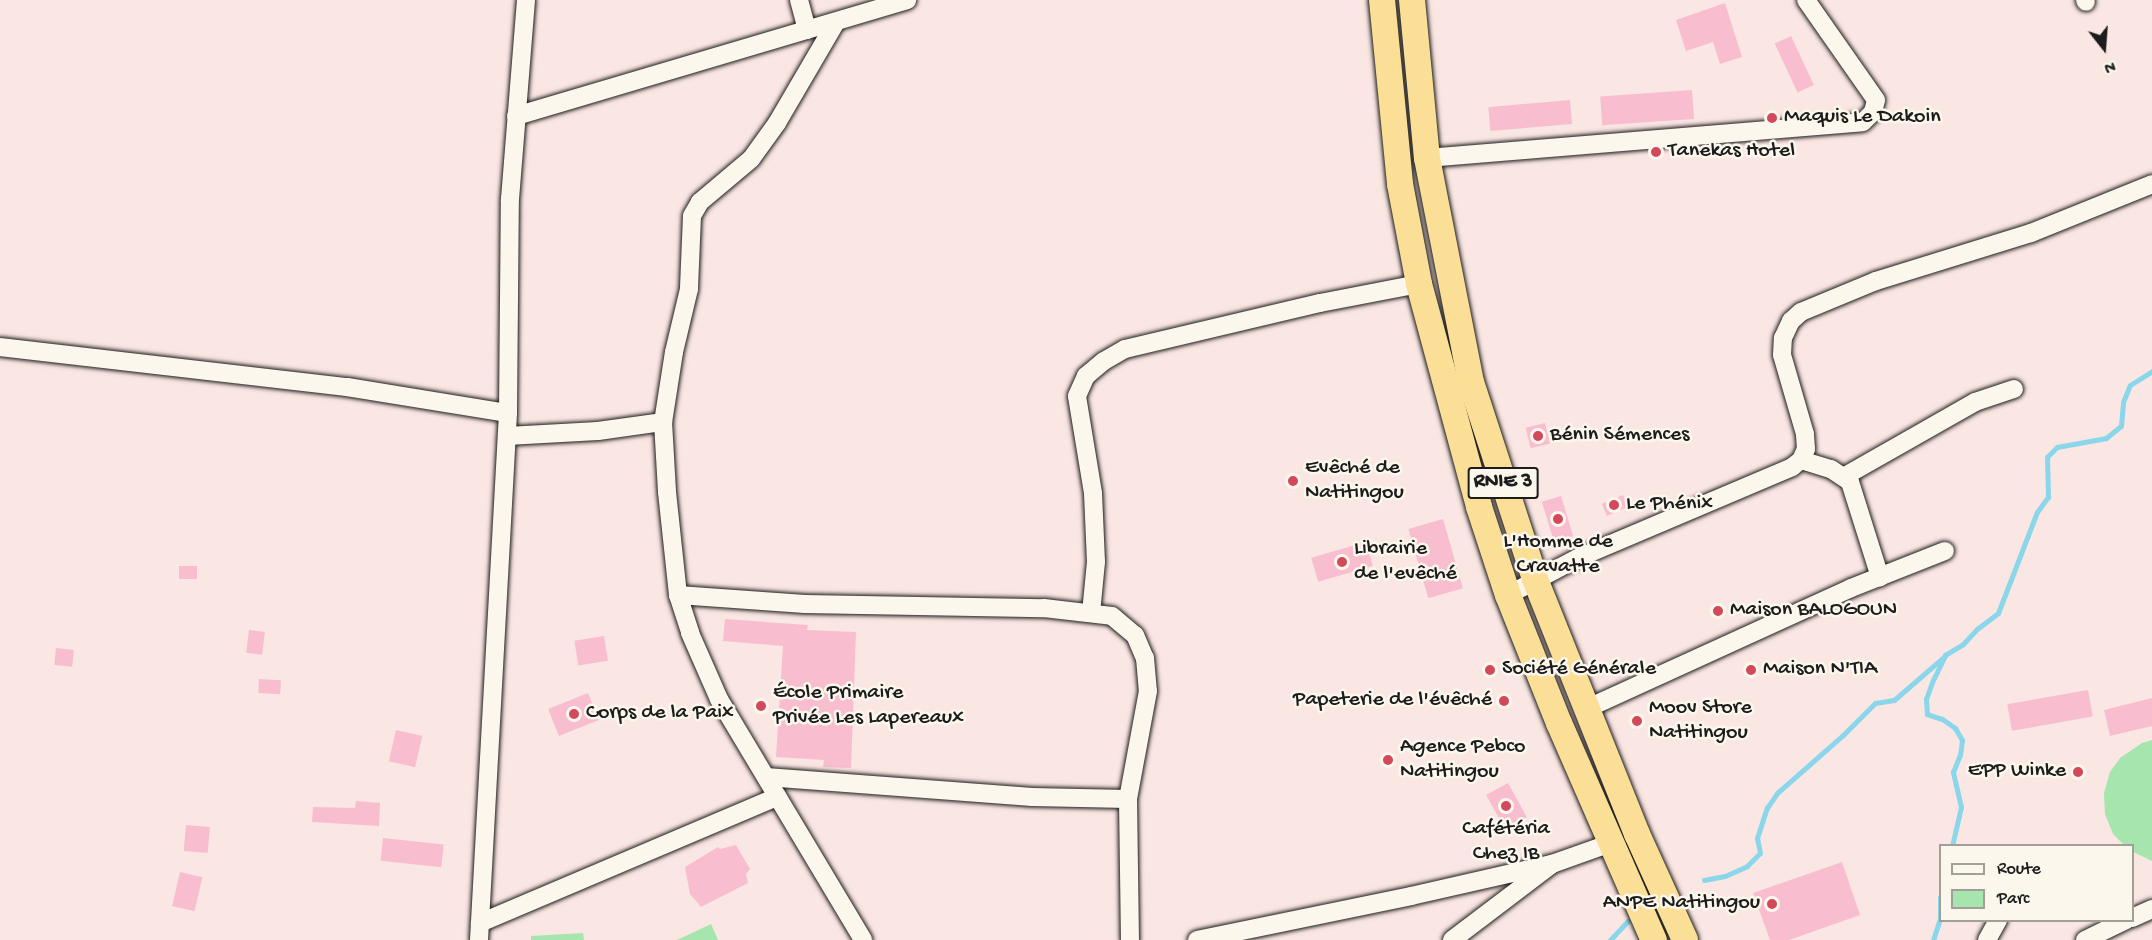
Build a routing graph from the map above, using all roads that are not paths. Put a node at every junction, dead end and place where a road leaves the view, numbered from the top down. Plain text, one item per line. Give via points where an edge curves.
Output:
1 (526, 0) edge
2 (799, 0) edge
3 (907, 0) edge
4 (1382, 0) edge
5 (1412, 0) edge
6 (1806, 0) edge
7 (836, 22) junction
8 (807, 30) junction
9 (516, 116) junction
10 (1427, 158) junction
11 (2152, 184) edge
12 (1419, 284) junction
13 (0, 347) edge
14 (2014, 389) dead end
15 (508, 413) junction
16 (663, 422) junction
17 (507, 436) junction
18 (1801, 460) junction
19 (1845, 476) junction
20 (1945, 551) dead end
21 (1880, 577) junction
22 (1535, 579) junction
23 (678, 595) junction
24 (1508, 595) junction
25 (1091, 613) junction
26 (1588, 708) junction
27 (766, 777) junction
28 (777, 797) junction
29 (1128, 799) junction
30 (1611, 843) junction
31 (1552, 864) junction
32 (2152, 909) edge
33 (2134, 918) edge
34 (1997, 922) edge
35 (2124, 922) edge
36 (479, 932) edge
37 (862, 940) edge
38 (1130, 940) edge
39 (1197, 940) edge
40 (1452, 940) edge
41 (1654, 940) edge
42 (1684, 940) edge
43 (1987, 940) edge
44 (2085, 940) edge

1 - 9 street
2 - 8 street
3 - 7 street
4 - 12 highway, RNIE 3 via 1400,184
5 - 10 highway, RNIE 3
6 - 10 street via 1876,100 1873,112 1863,122
7 - 8 street
7 - 16 street via 777,123 751,159 699,202 693,216 689,289
8 - 9 street
9 - 15 street via 510,199
10 - 22 highway, RNIE 3 via 1471,382
11 - 18 street via 2031,233 1876,281 1801,312 1791,321 1783,338 1782,355 1805,434 1806,449
12 - 24 highway, RNIE 3 via 1479,507
12 - 25 street via 1125,349 1086,376 1077,396 1093,493 1095,562
13 - 15 street via 347,387
14 - 19 street via 1975,402
15 - 17 street
16 - 17 street via 598,431
16 - 23 street
17 - 36 street
18 - 19 street via 1832,468
18 - 22 street
19 - 21 street via 1854,492
20 - 21 street
21 - 26 street
22 - 24 street
22 - 26 highway, RNIE 3
23 - 25 street
23 - 27 street via 719,699
24 - 30 highway, RNIE 3
25 - 29 street via 1112,616 1135,634 1145,658 1148,691
26 - 42 highway, RNIE 3
27 - 28 street
27 - 29 street via 1032,797
28 - 36 street
28 - 37 street
29 - 38 street
30 - 31 street
30 - 41 highway, RNIE 3
31 - 39 street
31 - 40 street
32 - 33 street
34 - 43 street
35 - 44 street

